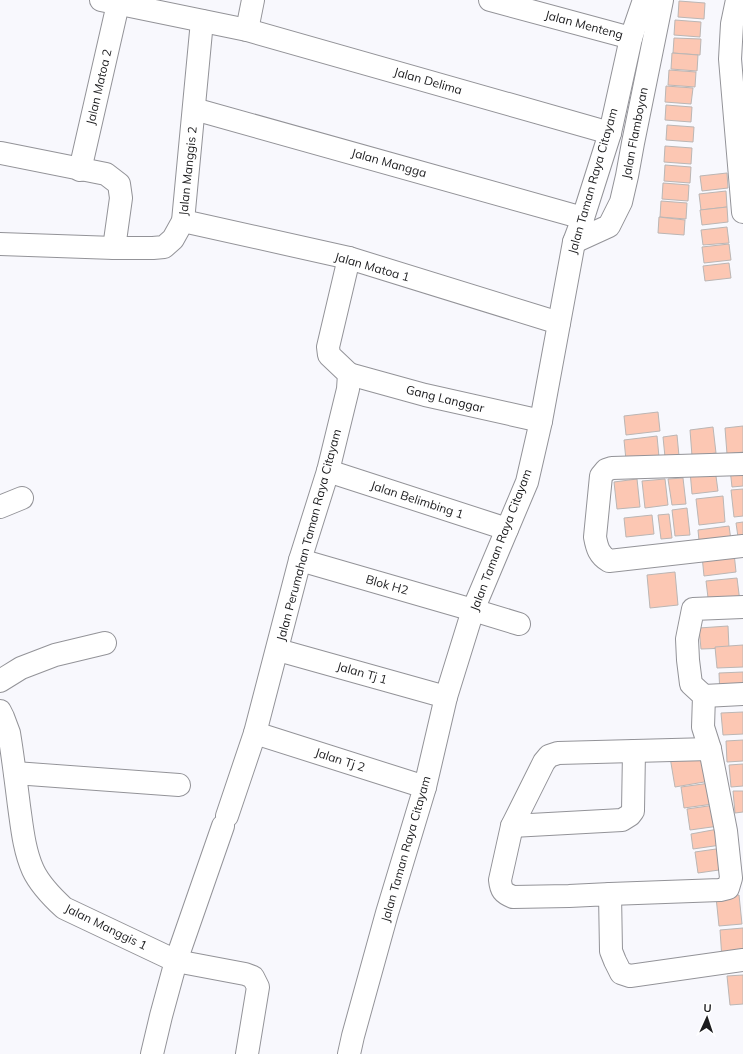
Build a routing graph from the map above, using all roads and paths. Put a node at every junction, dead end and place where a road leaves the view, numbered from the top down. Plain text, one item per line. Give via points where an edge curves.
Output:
1 (254, 0) edge
2 (490, 0) edge
3 (644, 0) edge
4 (662, 0) edge
5 (737, 0) edge
6 (110, 2) edge
7 (202, 21) junction
8 (247, 30) junction
9 (631, 38) junction
10 (194, 109) junction
11 (610, 133) junction
12 (1, 153) dead end
13 (80, 170) junction
14 (743, 212) edge
15 (583, 218) junction
16 (183, 221) junction
17 (574, 242) junction
18 (0, 244) edge
19 (114, 248) junction
20 (349, 258) junction
21 (559, 323) junction
22 (349, 374) junction
23 (541, 421) junction
24 (743, 464) edge
25 (328, 471) junction
26 (22, 498) dead end
27 (0, 507) edge
28 (507, 529) junction
29 (743, 546) edge
30 (300, 560) junction
31 (743, 607) edge
32 (474, 610) junction
33 (519, 624) dead end
34 (105, 643) dead end
35 (278, 650) junction
36 (0, 681) edge
37 (743, 694) edge
38 (704, 696) junction
39 (446, 697) junction
40 (0, 711) edge
41 (255, 733) junction
42 (710, 749) junction
43 (634, 751) junction
44 (15, 773) junction
45 (179, 785) dead end
46 (425, 787) junction
47 (512, 826) junction
48 (734, 830) edge
49 (610, 894) junction
50 (743, 960) edge
51 (176, 961) junction
52 (152, 1054) edge
53 (247, 1054) edge
54 (349, 1054) edge

1 - 8 street
2 - 9 street, Jalan Menteng
3 - 9 street, Jalan Taman Raya Citayam
4 - 17 street, Jalan Flamboyan via 621,202 609,226
5 - 14 street via 732,24 730,59
6 - 7 street, Jalan Delima
6 - 13 street, Jalan Matoa 2
7 - 8 street, Jalan Delima
7 - 10 street, Jalan Manggis 2
8 - 11 street, Jalan Delima
9 - 11 street, Jalan Taman Raya Citayam
10 - 15 street, Jalan Mangga
10 - 16 street, Jalan Manggis 2
11 - 15 street, Jalan Taman Raya Citayam
12 - 13 street
13 - 19 street via 106,174 119,184 121,198
15 - 17 street, Jalan Taman Raya Citayam
16 - 19 street, Jalan Manggis 2 via 173,239 164,247
16 - 20 street, Jalan Matoa 1
17 - 21 street, Jalan Taman Raya Citayam
18 - 19 street, Jalan Manggis 2
20 - 21 street, Jalan Matoa 1
20 - 22 street via 328,347 329,355
21 - 23 street, Jalan Taman Raya Citayam
22 - 23 street, Gang Langgar via 425,395
22 - 25 street, Jalan Perumahan Taman Raya Citayam via 348,389
23 - 28 street, Jalan Taman Raya Citayam via 527,482
24 - 29 street via 606,470 601,476 595,537 602,557 609,561
25 - 28 street, Jalan Belimbing 1
25 - 30 street, Jalan Perumahan Taman Raya Citayam
26 - 27 street
28 - 32 street, Jalan Taman Raya Citayam
30 - 32 street, Blok H2
30 - 35 street, Jalan Perumahan Taman Raya Citayam
31 - 38 street via 693,609 687,639 691,684
32 - 33 street, Blok H2
32 - 39 street, Jalan Taman Raya Citayam
34 - 36 street via 21,668
35 - 39 street, Jalan Tj 1
35 - 41 street, Jalan Perumahan Taman Raya Citayam
37 - 38 street
38 - 42 street via 703,727
39 - 46 street, Jalan Taman Raya Citayam
40 - 44 street, Jalan Manggis 1 via 9,733
41 - 46 street, Jalan Tj 2
41 - 51 street, Jalan Perumahan Taman Raya Citayam
42 - 43 street
42 - 48 street
43 - 47 street via 558,753 549,756
43 - 47 street via 633,811 627,817 622,820
44 - 45 street
44 - 51 street, Jalan Manggis 1 via 22,829 29,858 33,870 50,894 64,908
46 - 54 street, Jalan Taman Raya Citayam via 387,913
47 - 49 street via 500,880 501,888 506,894
48 - 49 street via 728,888
49 - 50 street via 611,950 621,973 630,976
51 - 52 street, Jalan Perumahan Taman Raya Citayam
51 - 53 street, Jalan Manggis 1 via 245,974 253,978 258,987

